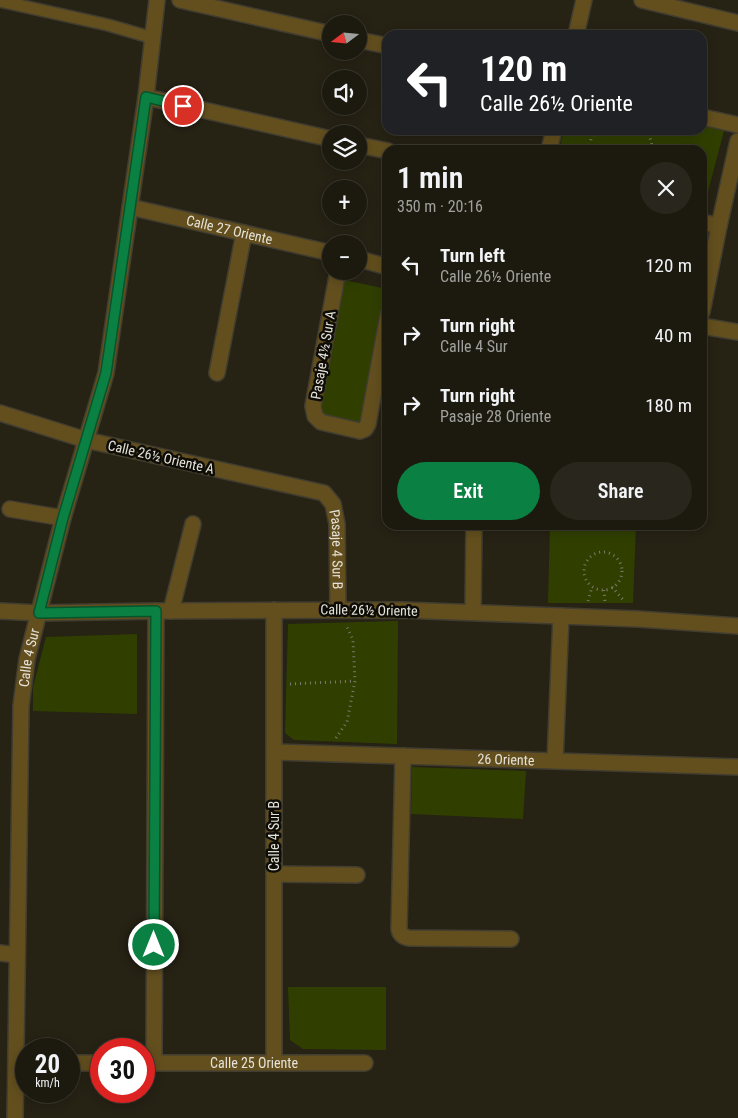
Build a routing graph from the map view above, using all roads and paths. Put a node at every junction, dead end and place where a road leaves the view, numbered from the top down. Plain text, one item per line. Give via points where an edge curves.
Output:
1 (157, 0) edge
2 (180, 0) edge
3 (584, 0) edge
4 (642, 0) edge
5 (0, 1) edge
6 (738, 23) edge
7 (577, 30) edge
8 (322, 32) edge
9 (152, 38) junction
10 (368, 42) edge
11 (382, 45) edge
12 (146, 97) junction
13 (707, 118) edge
14 (738, 125) edge
15 (322, 137) edge
16 (738, 141) edge
17 (367, 147) edge
18 (382, 151) edge
19 (130, 207) junction
20 (707, 223) edge
21 (719, 226) junction
22 (244, 233) junction
23 (322, 251) edge
24 (367, 262) edge
25 (382, 266) edge
26 (336, 280) edge
27 (707, 287) edge
28 (707, 327) edge
29 (738, 332) edge
30 (382, 348) edge
31 (216, 373) dead end
32 (0, 413) edge
33 (86, 440) junction
34 (324, 493) joint
35 (10, 509) dead end
36 (63, 518) junction
37 (193, 524) dead end
38 (474, 530) edge
39 (609, 554) joint
40 (338, 609) junction
41 (274, 610) junction
42 (0, 611) edge
43 (164, 611) junction
44 (473, 612) junction
45 (39, 613) junction
46 (561, 616) junction
47 (738, 626) edge
48 (355, 681) junction
49 (275, 684) junction
50 (274, 752) junction
51 (327, 754) junction
52 (403, 756) junction
53 (555, 761) junction
54 (738, 767) edge
55 (274, 874) junction
56 (357, 875) dead end
57 (511, 939) dead end
58 (0, 953) edge
59 (17, 955) junction
60 (20, 1038) edge
61 (150, 1038) edge
62 (155, 1063) edge
63 (274, 1063) junction
64 (366, 1063) dead end
65 (17, 1103) edge
66 (15, 1118) edge

1 - 9 street, Calle 4 Sur
2 - 8 street
3 - 7 street
4 - 6 street
5 - 9 lane
9 - 12 street, Calle 4 Sur
10 - 11 street
12 - 15 street
12 - 19 street, Calle 4 Sur
13 - 14 street
16 - 21 street
17 - 18 street
19 - 22 street, Calle 27 Oriente
19 - 33 street, Calle 4 Sur via 106,373
20 - 21 street
21 - 27 street
22 - 23 street, Calle 27 Oriente
22 - 31 street
24 - 25 street
26 - 30 street, Pasaje 4½ Sur A via 314,406 321,422 360,431 365,429
28 - 29 street
32 - 33 street, Calle 26½ Oriente A
33 - 34 street, Calle 26½ Oriente A
33 - 36 street, Calle 4 Sur
34 - 40 street, Pasaje 4 Sur B via 333,504 337,524
35 - 36 street
36 - 45 street, Calle 4 Sur
37 - 43 street
38 - 44 street
39 - 39 path via 619,562 621,574 610,589 598,590 585,578 584,566 597,553
40 - 41 street, Calle 26½ Oriente
40 - 44 street, Calle 26½ Oriente
40 - 48 path via 353,640
41 - 43 street, Calle 26½ Oriente
41 - 49 street, Calle 4 Sur B
42 - 45 street, Calle 26½ Oriente
43 - 45 street, Calle 26½ Oriente
43 - 61 street
44 - 46 street, Calle 26½ Oriente
45 - 59 street, Calle 4 Sur via 22,688
46 - 47 street, Calle 26½ Oriente
46 - 53 street
48 - 49 path
48 - 51 path via 347,722
49 - 50 street, Calle 4 Sur B
50 - 51 street, 26 Oriente
50 - 55 street, Calle 4 Sur B
51 - 52 street, 26 Oriente
52 - 53 street, 26 Oriente
52 - 57 street via 401,934 406,938
53 - 54 street, 26 Oriente
55 - 56 street
55 - 63 street, Calle 4 Sur B
58 - 59 street
59 - 60 street, Calle 4 Sur
62 - 63 street, Calle 25 Oriente
63 - 64 street, Calle 25 Oriente
65 - 66 street, Calle 4 Sur

